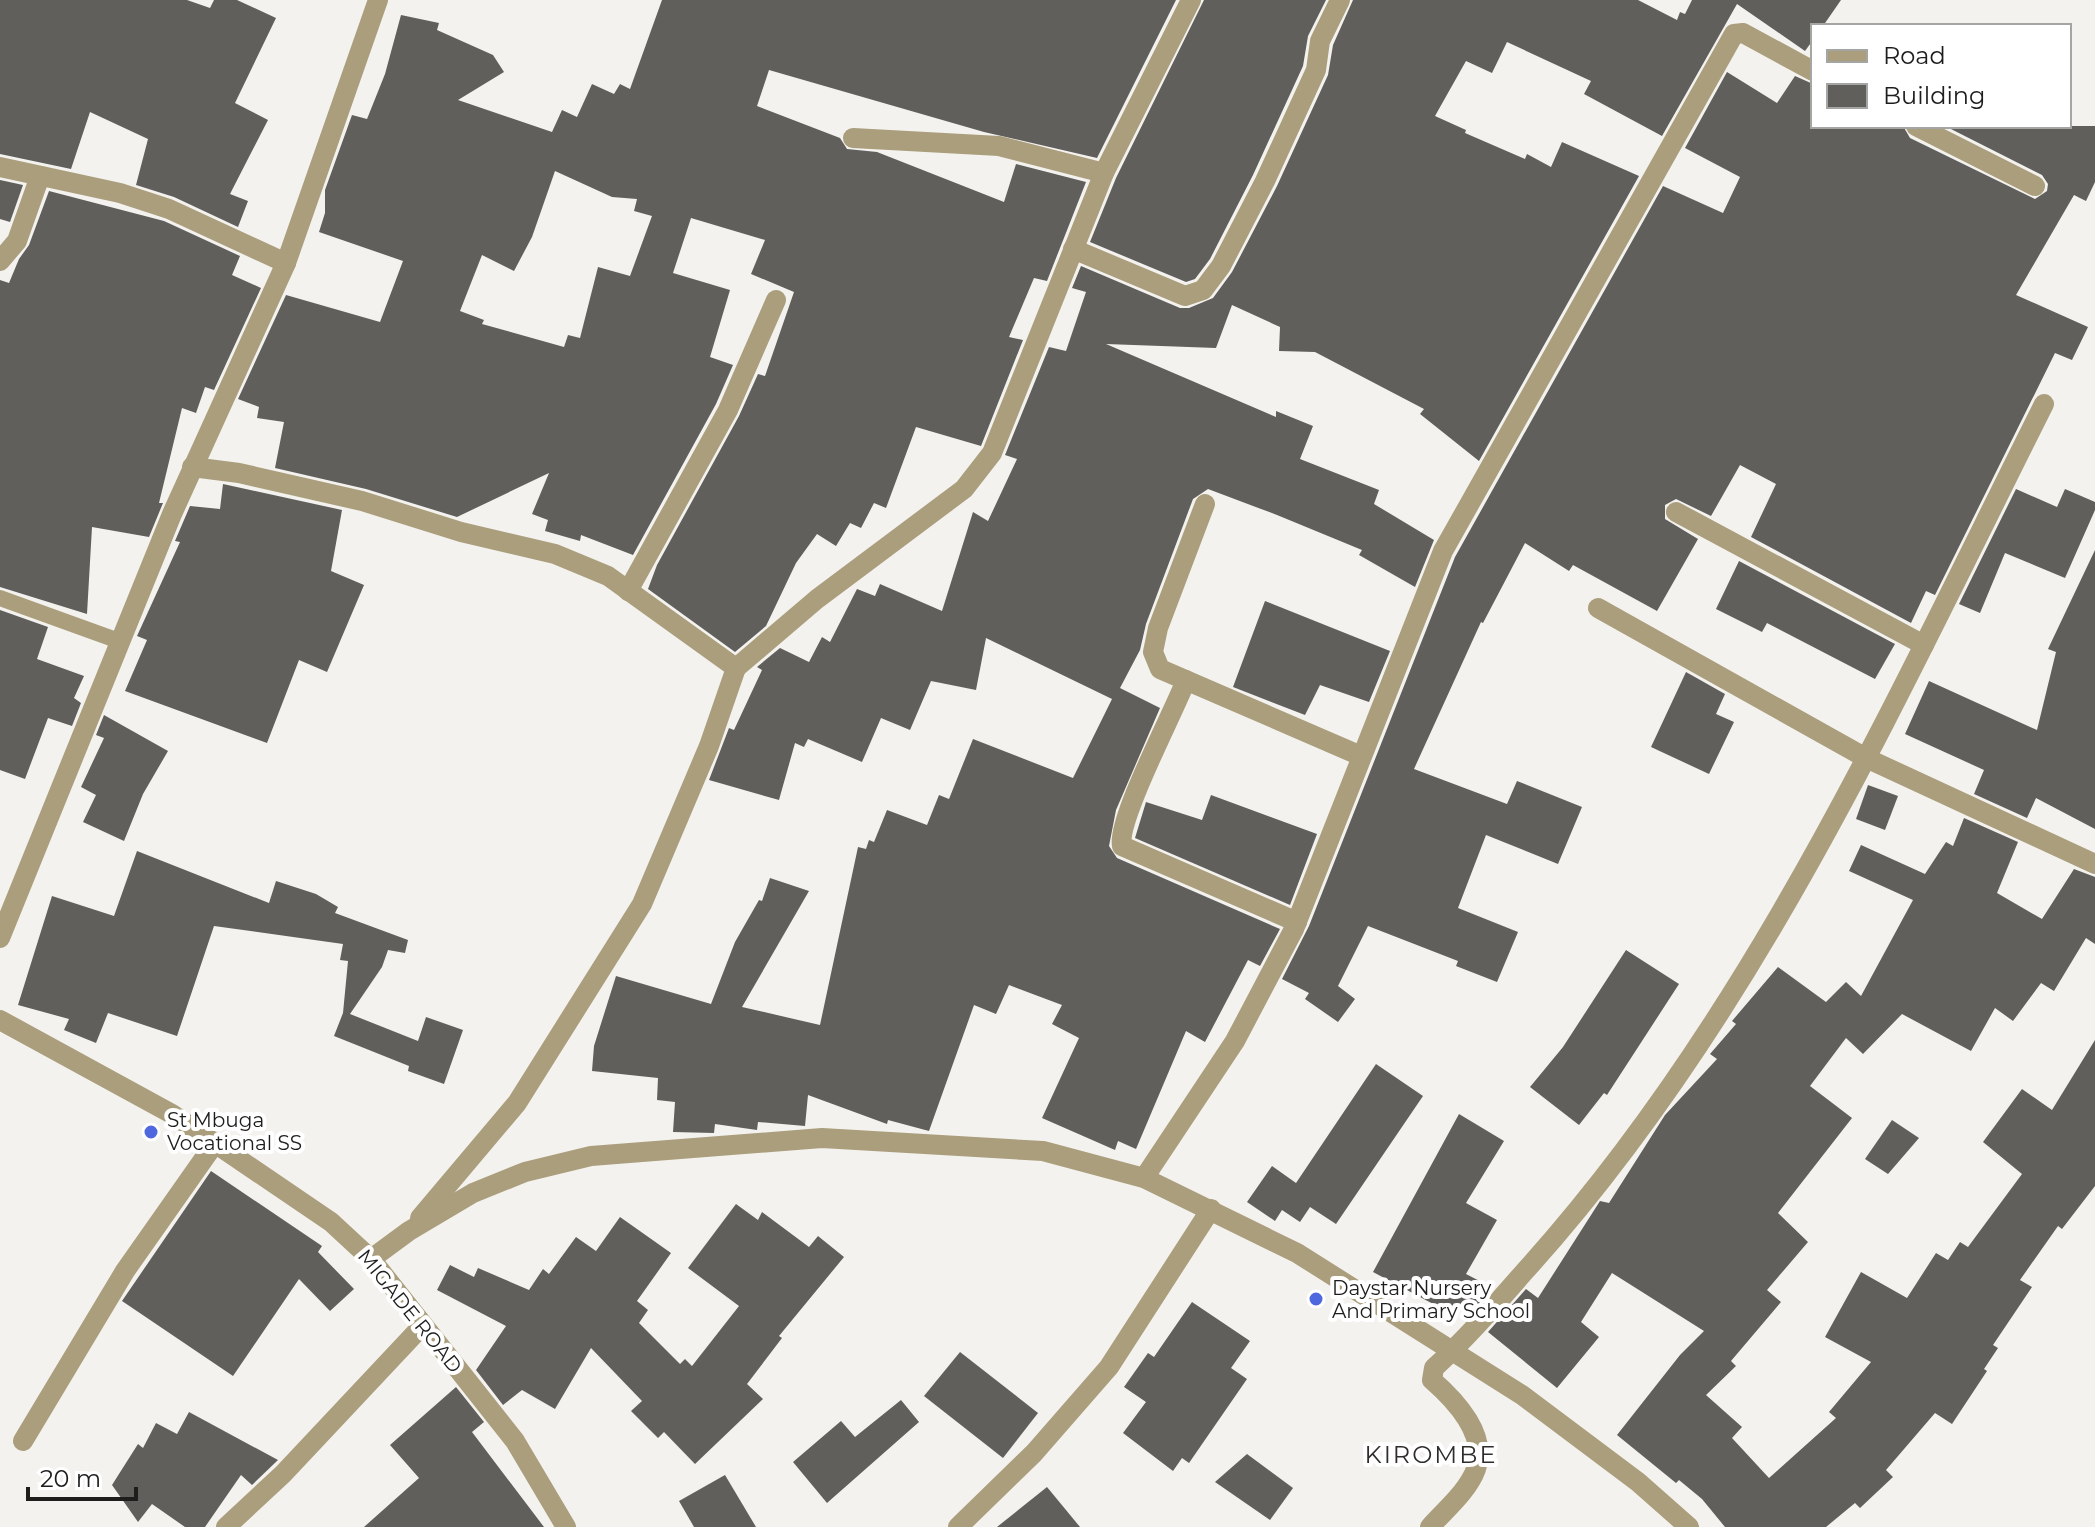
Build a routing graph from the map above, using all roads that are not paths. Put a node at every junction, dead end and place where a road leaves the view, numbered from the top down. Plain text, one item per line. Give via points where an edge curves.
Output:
1 (378, 0) edge
2 (1191, 0) edge
3 (1340, 0) edge
4 (1811, 70) edge
5 (1920, 128) edge
6 (853, 138) dead end
7 (0, 167) edge
8 (1104, 173) junction
9 (40, 176) junction
10 (2035, 186) dead end
11 (1073, 249) junction
12 (0, 261) edge
13 (286, 263) junction
14 (776, 300) dead end
15 (2044, 404) dead end
16 (192, 467) junction
17 (1205, 504) dead end
18 (1676, 512) dead end
19 (628, 591) junction
20 (0, 598) edge
21 (1598, 608) dead end
22 (119, 641) junction
23 (1924, 645) junction
24 (736, 668) junction
25 (1186, 680) junction
26 (1361, 756) junction
27 (1866, 758) junction
28 (2095, 864) edge
29 (1297, 922) junction
30 (0, 938) edge
31 (0, 1020) edge
32 (215, 1143) junction
33 (1144, 1178) junction
34 (1211, 1209) junction
35 (409, 1231) junction
36 (371, 1259) junction
37 (423, 1325) junction
38 (1452, 1352) junction
39 (23, 1441) dead end
40 (226, 1527) edge
41 (566, 1527) edge
42 (958, 1527) edge
43 (1430, 1527) edge
44 (1689, 1527) edge

1 - 13 street
2 - 8 street
3 - 11 street via 1320,41 1316,70 1265,181 1203,290 1185,296
4 - 26 street via 1743,33 1734,34 1443,551
5 - 10 street
6 - 8 street via 999,146
7 - 9 street
8 - 11 street
9 - 12 street via 17,241
9 - 13 street via 169,209
11 - 24 street via 1002,432 981,468 964,489 817,599
13 - 16 street
14 - 19 street via 728,410
15 - 23 street
16 - 19 street via 362,501 555,554 608,576
16 - 22 street
17 - 25 street via 1153,652 1160,669
18 - 23 street
19 - 24 street
20 - 22 lane
21 - 27 street
22 - 30 street
23 - 27 street
24 - 35 street via 642,904 517,1103
25 - 26 street
25 - 29 street via 1130,807 1119,836 1122,846
26 - 29 street
27 - 28 street
27 - 38 street via 1815,854 1649,1121 1580,1211
29 - 33 street via 1235,1041
31 - 32 street, MIGADE ROAD
32 - 36 street, MIGADE ROAD via 331,1222
32 - 39 street via 125,1271
33 - 34 street
33 - 35 street via 1043,1151 822,1138 591,1156 525,1172 473,1193
34 - 38 street via 1297,1253
34 - 42 street via 1109,1367 1034,1453
35 - 36 street
36 - 37 street, MIGADE ROAD
37 - 40 street
37 - 41 street, MIGADE ROAD via 515,1441
38 - 43 street via 1434,1368 1432,1380 1473,1429 1479,1453 1468,1483
38 - 44 street via 1522,1395

